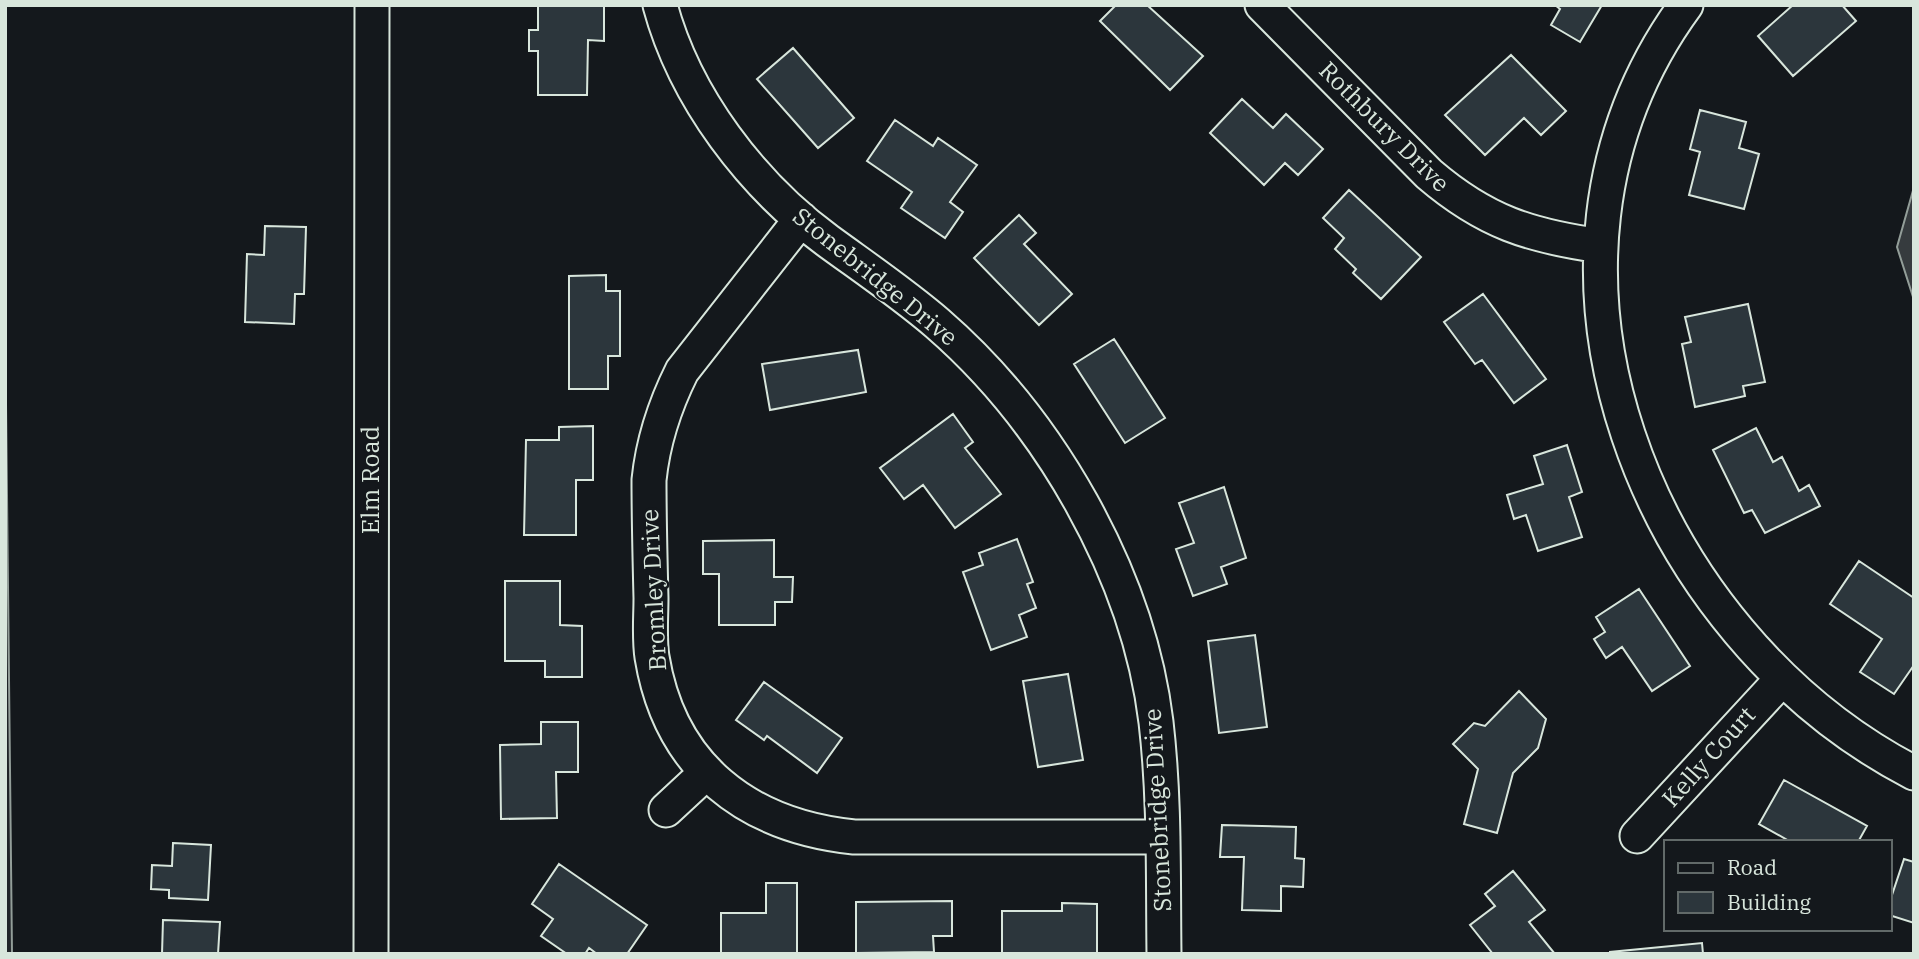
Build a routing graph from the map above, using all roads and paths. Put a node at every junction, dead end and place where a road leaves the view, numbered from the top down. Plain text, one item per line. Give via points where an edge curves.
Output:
1 (372, 5) edge
2 (660, 5) edge
3 (1262, 5) edge
4 (1686, 5) edge
5 (801, 219) junction
6 (1601, 246) junction
7 (1782, 679) junction
8 (706, 772) junction
9 (1914, 773) edge
10 (666, 810) dead end
11 (1637, 836) dead end
12 (1163, 837) junction
13 (371, 954) edge
14 (1164, 954) edge

1 - 13 street, Elm Road
2 - 5 street, Stonebridge Drive via 683,66 705,106 740,156
3 - 6 street, Rothbury Drive via 1453,195 1504,223 1547,239
4 - 6 street via 1643,72 1616,147
5 - 8 street, Bromley Drive via 682,371 668,398 652,455 652,655 673,724
5 - 12 street, Stonebridge Drive via 880,277 965,350 1054,457 1086,509 1116,573 1143,650 1156,720
6 - 7 street via 1602,320 1614,386 1639,468 1696,577
7 - 9 street via 1841,728
7 - 11 street, Kelly Court
8 - 10 street
8 - 12 street, Bromley Drive via 767,817 817,833 854,837
12 - 14 street, Stonebridge Drive

